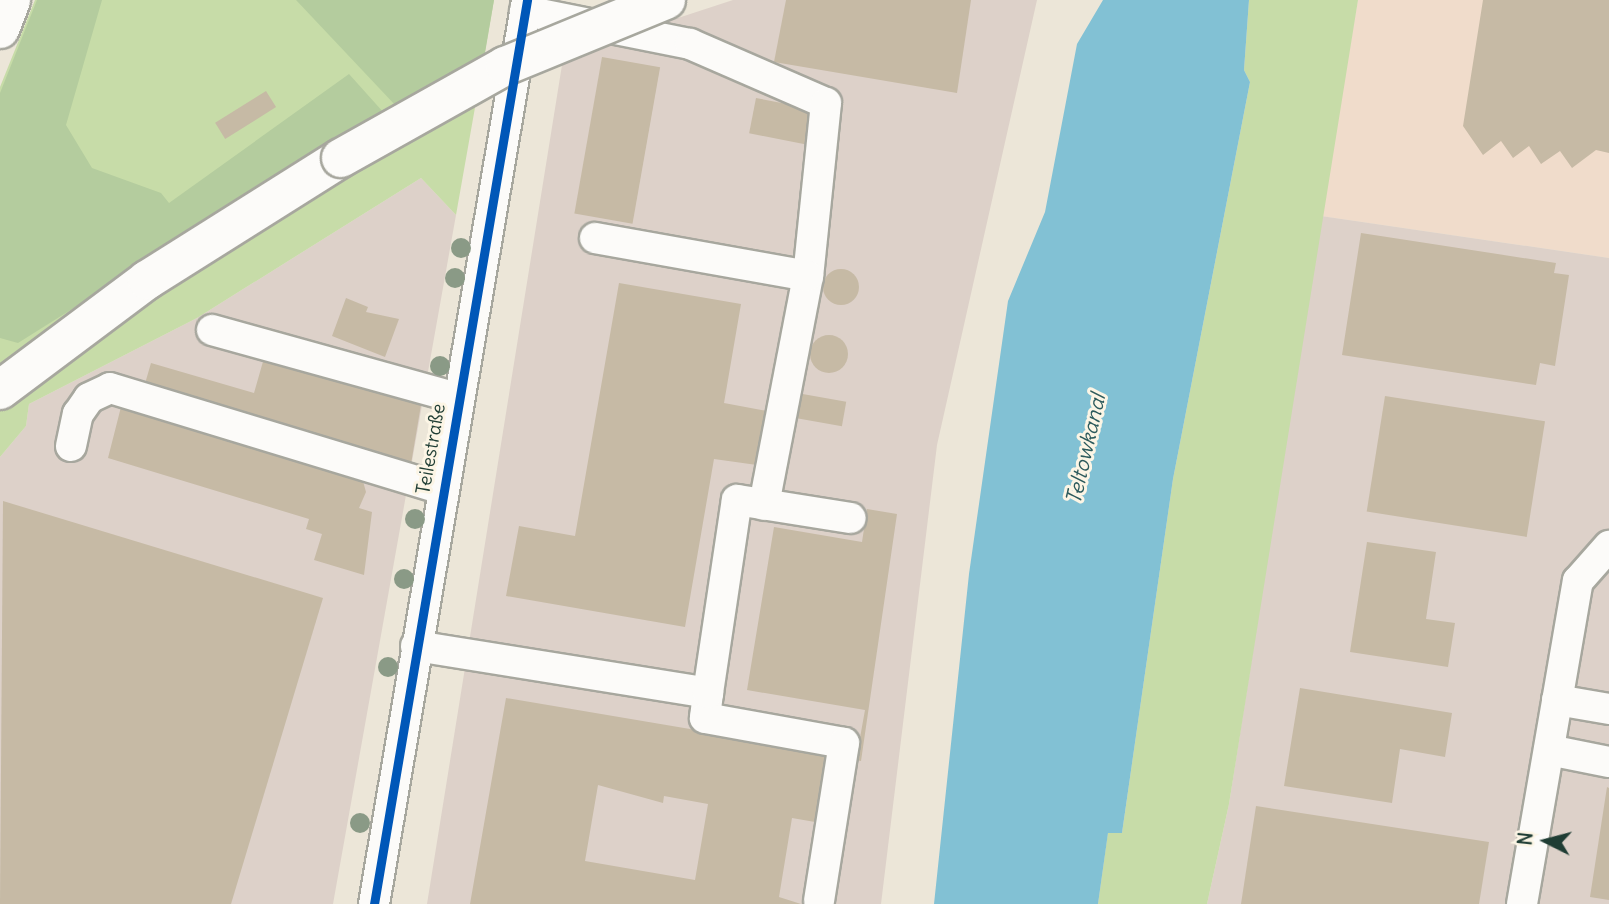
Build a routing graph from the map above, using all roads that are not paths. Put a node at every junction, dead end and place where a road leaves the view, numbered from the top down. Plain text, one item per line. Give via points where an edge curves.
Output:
1 (11, 0) edge
2 (666, 0) edge
3 (526, 5) edge
4 (0, 29) edge
5 (595, 238) dead end
6 (808, 276) junction
7 (212, 330) dead end
8 (0, 390) edge
9 (457, 398) junction
10 (71, 446) dead end
11 (442, 489) junction
12 (764, 505) junction
13 (850, 518) dead end
14 (1609, 546) edge
15 (416, 646) junction
16 (708, 693) junction
17 (1557, 700) junction
18 (1609, 709) edge
19 (1549, 750) junction
20 (1609, 762) edge
21 (819, 901) dead end
22 (374, 904) edge
23 (1522, 904) edge

1 - 4 highway
2 - 8 highway, bridge via 517,60 341,158 146,280
3 - 6 street via 690,44 826,103
3 - 9 street, Teilestraße
5 - 6 street
6 - 12 street
7 - 9 street
9 - 11 street, Teilestraße
10 - 11 street via 78,414 89,398 110,388
11 - 15 street, Teilestraße
12 - 13 street
12 - 16 street via 737,500
14 - 17 street via 1578,581
15 - 16 street
15 - 22 street, Teilestraße
16 - 21 street via 705,718 844,743
17 - 18 street
17 - 19 street
19 - 20 street
19 - 23 street

